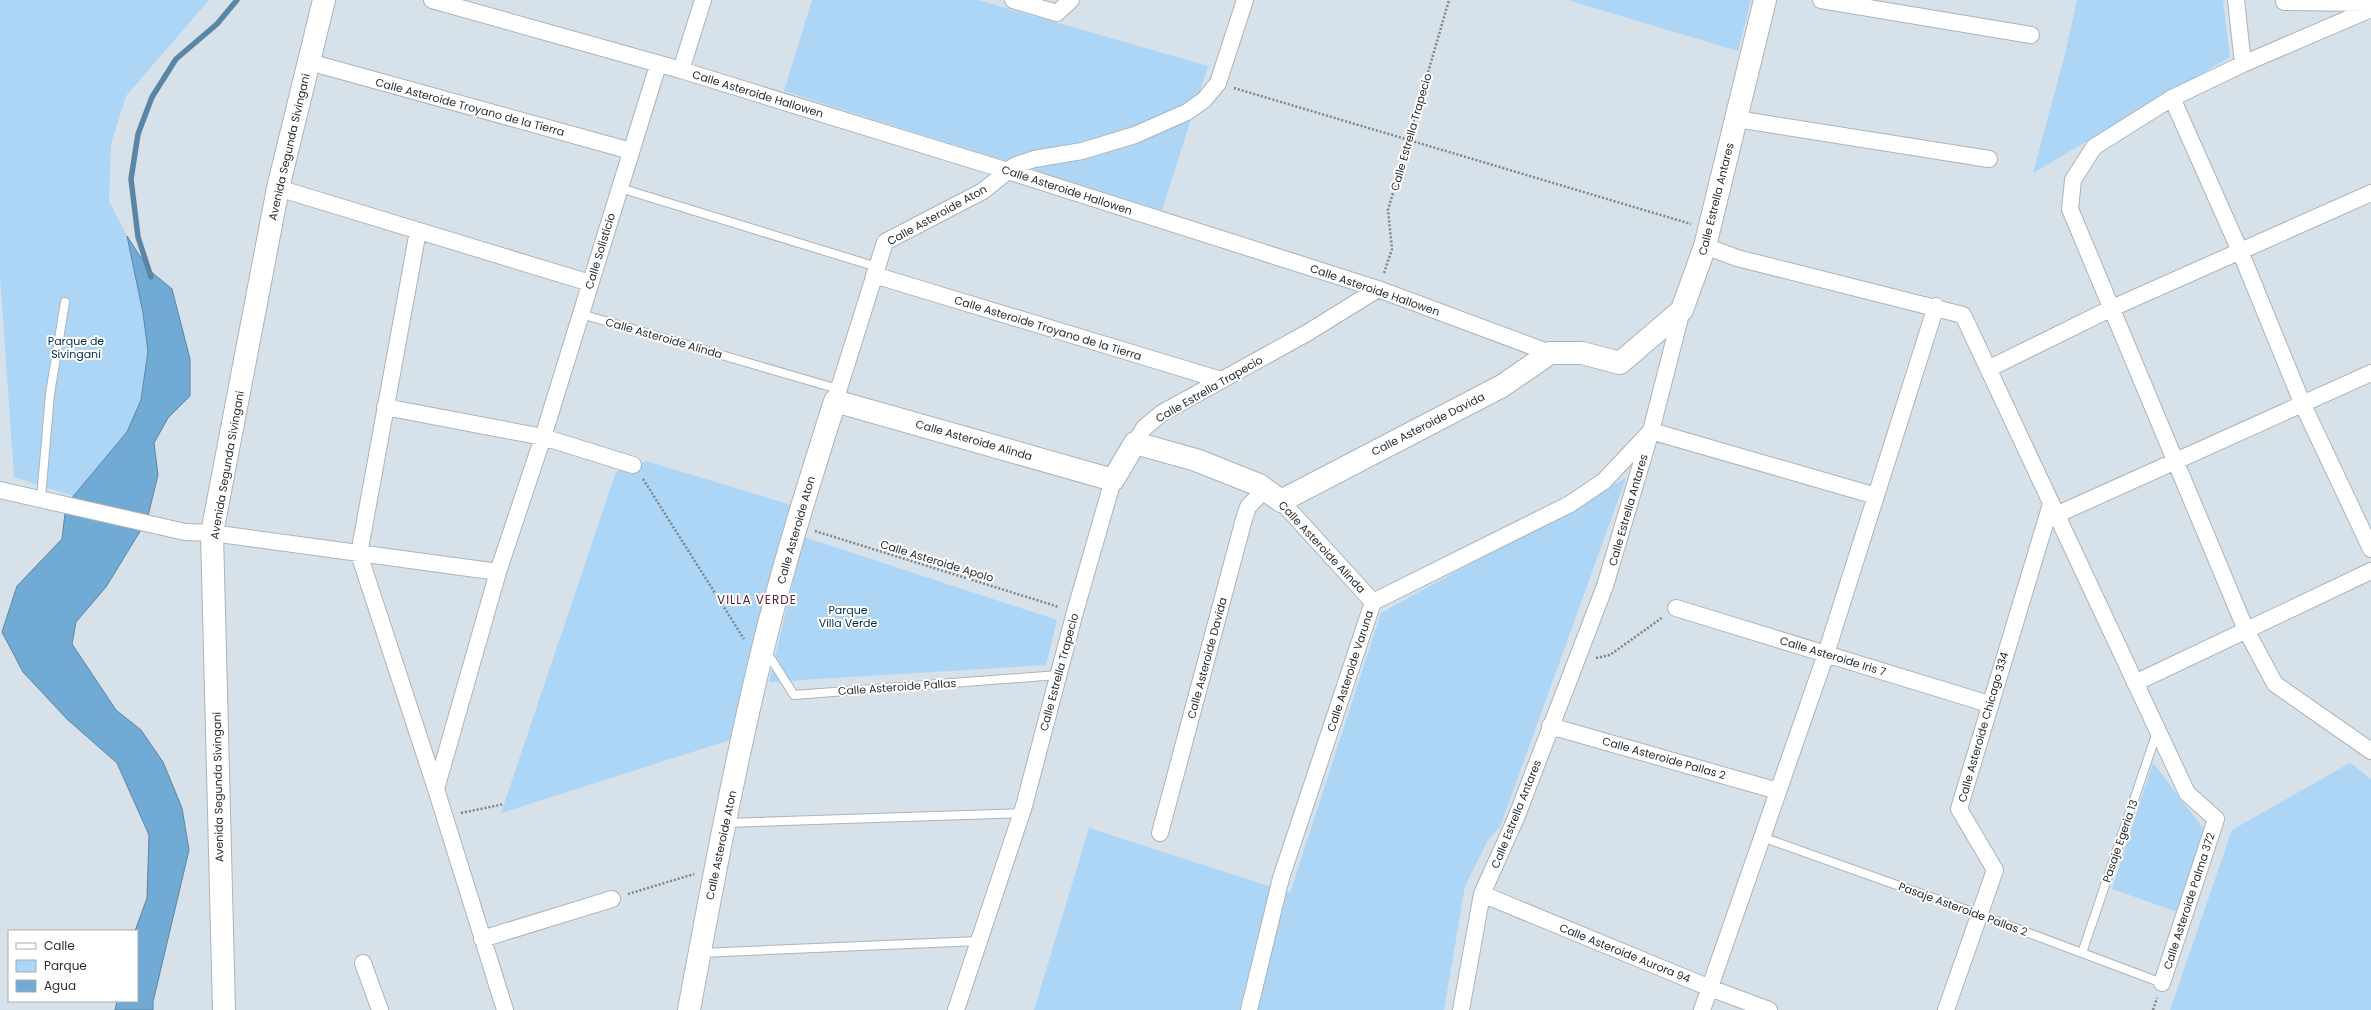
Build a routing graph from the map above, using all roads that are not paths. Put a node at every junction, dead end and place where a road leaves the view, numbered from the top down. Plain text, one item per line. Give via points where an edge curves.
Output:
1 (324, 0) edge
2 (432, 0) edge
3 (703, 0) edge
4 (1013, 0) edge
5 (1071, 0) edge
6 (1245, 0) edge
7 (1765, 0) edge
8 (1821, 0) edge
9 (2236, 0) edge
10 (2284, 2) dead end
11 (2371, 3) edge
12 (2371, 9) edge
13 (2031, 35) dead end
14 (309, 62) junction
15 (2243, 64) junction
16 (658, 65) junction
17 (681, 70) junction
18 (2172, 98) junction
19 (1736, 119) junction
20 (631, 151) junction
21 (1989, 159) dead end
22 (1008, 171) junction
23 (278, 188) junction
24 (620, 188) junction
25 (2371, 193) edge
26 (418, 232) junction
27 (1707, 238) junction
28 (2240, 251) junction
29 (876, 271) junction
30 (590, 283) junction
31 (1378, 289) junction
32 (65, 302) dead end
33 (1936, 306) junction
34 (2110, 309) junction
35 (1682, 310) junction
36 (581, 314) junction
37 (1550, 353) junction
38 (1990, 368) junction
39 (2371, 373) edge
40 (1221, 380) junction
41 (836, 395) junction
42 (2303, 405) junction
43 (385, 407) junction
44 (1651, 431) junction
45 (543, 437) junction
46 (1135, 443) junction
47 (2176, 462) junction
48 (633, 465) road end
49 (1113, 480) junction
50 (0, 490) edge
51 (1273, 495) junction
52 (1876, 496) junction
53 (42, 498) junction
54 (2054, 510) junction
55 (212, 533) junction
56 (2371, 549) edge
57 (359, 554) junction
58 (498, 572) junction
59 (2371, 572) edge
60 (1373, 602) junction
61 (1676, 608) road end
62 (2246, 630) junction
63 (764, 646) junction
64 (1826, 654) junction
65 (1058, 675) junction
66 (2136, 683) junction
67 (1989, 704) junction
68 (1550, 726) junction
69 (2158, 730) junction
70 (2371, 751) edge
71 (436, 789) junction
72 (1778, 791) junction
73 (1022, 813) junction
74 (725, 823) junction
75 (1160, 833) dead end
76 (1762, 837) junction
77 (1482, 894) junction
78 (612, 899) road end
79 (1981, 914) junction
80 (482, 939) junction
81 (979, 941) junction
82 (700, 953) junction
83 (2082, 953) junction
84 (364, 963) dead end
85 (2162, 983) joint
86 (1710, 988) junction
87 (224, 1010) edge
88 (380, 1010) edge
89 (505, 1010) edge
90 (689, 1010) edge
91 (956, 1010) edge
92 (1249, 1010) edge
93 (1461, 1010) edge
94 (1702, 1010) edge
95 (1769, 1010) edge
96 (1946, 1010) edge

1 - 14 street, Avenida Segunda Sivingani
2 - 16 street, Calle Asteroide Hallowen
3 - 17 street
4 - 5 street via 1057,13
6 - 22 street, Calle Asteroide Aton via 1218,84 1204,100 1187,112 1135,135 1082,151 1034,159 1014,166
7 - 19 street, Calle Estrella Antares
8 - 13 street
9 - 15 street
10 - 11 street
12 - 15 street
14 - 20 street, Calle Asteroide Troyano de la Tierra
14 - 23 street, Avenida Segunda Sivingani
15 - 18 street
16 - 17 street, Calle Asteroide Hallowen
16 - 20 street, Calle Solisticio
17 - 22 street, Calle Asteroide Hallowen
18 - 28 street
18 - 34 street via 2094,147 2073,180 2070,209
19 - 21 street
19 - 27 street, Calle Estrella Antares
20 - 24 street, Calle Solisticio
22 - 29 street, Calle Asteroide Aton via 982,191 885,242
22 - 31 street, Calle Asteroide Hallowen
23 - 26 street
23 - 55 street, Avenida Segunda Sivingani
24 - 29 lane, Calle Asteroide Troyano de la Tierra
24 - 30 street, Calle Solisticio
25 - 28 street
26 - 30 street
26 - 43 street
27 - 33 street via 1737,258
27 - 35 street, Calle Estrella Antares
28 - 34 street
28 - 42 street
29 - 40 street, Calle Asteroide Troyano de la Tierra
29 - 41 street, Calle Asteroide Aton
30 - 36 street, Calle Solisticio
31 - 37 street, Calle Asteroide Hallowen
31 - 40 street, Calle Estrella Trapecio via 1307,333
32 - 53 lane via 50,394
33 - 38 street via 1963,315
33 - 52 street
34 - 38 street
34 - 47 street
35 - 37 street, Calle Asteroide Hallowen via 1620,363 1582,353
35 - 44 street, Calle Estrella Antares
36 - 41 lane, Calle Asteroide Alinda
36 - 45 street, Calle Solisticio
37 - 51 street, Calle Asteroide Davida via 1502,386
38 - 54 street
39 - 42 street
40 - 46 street, Calle Estrella Trapecio via 1162,413 1144,428
41 - 49 street, Calle Asteroide Alinda
41 - 63 street, Calle Asteroide Aton via 796,525
42 - 47 street
42 - 56 street
43 - 45 street
43 - 57 street
44 - 52 street
44 - 60 street, Calle Asteroide Varuna via 1604,481 1570,504
44 - 68 street, Calle Estrella Antares via 1605,586 1577,663
45 - 48 street
45 - 58 street, Calle Solisticio
46 - 49 street, Calle Estrella Trapecio
46 - 51 street, Calle Asteroide Alinda via 1196,460 1259,485
47 - 54 street
47 - 62 street
49 - 65 street, Calle Estrella Trapecio
50 - 53 street
51 - 60 street, Calle Asteroide Alinda
51 - 75 street, Calle Asteroide Davida via 1248,507
52 - 64 street
53 - 55 street via 185,532
54 - 66 street
54 - 67 street, Calle Asteroide Chicago 334
55 - 57 street
55 - 87 street, Avenida Segunda Sivingani
57 - 58 street
57 - 71 street
58 - 71 street, Calle Solisticio
59 - 62 street
60 - 92 street, Calle Asteroide Varuna via 1281,878
61 - 64 street, Calle Asteroide Iris 7
62 - 66 street
62 - 70 street via 2275,684
63 - 65 lane, Calle Asteroide Pallas via 794,695
63 - 74 street, Calle Asteroide Aton
64 - 67 street, Calle Asteroide Iris 7
64 - 72 street
65 - 73 street, Calle Estrella Trapecio
66 - 69 street
67 - 79 street, Calle Asteroide Chicago 334 via 1959,809 1995,870
68 - 72 street, Calle Asteroide Pallas 2
68 - 77 street, Calle Estrella Antares via 1516,818
69 - 83 lane, Pasaje Egeria 13
69 - 85 street, Calle Asteroide Palma 372 via 2187,793 2216,819
71 - 80 street
72 - 76 street
73 - 74 lane
73 - 81 street, Calle Estrella Trapecio
74 - 82 street, Calle Asteroide Aton
76 - 79 lane, Pasaje Asteroide Pallas 2
76 - 86 street
77 - 86 street, Calle Asteroide Aurora 94
77 - 93 street, Calle Estrella Antares
78 - 80 street
79 - 83 lane, Pasaje Asteroide Pallas 2
79 - 96 street, Calle Asteroide Chicago 334
80 - 89 street
81 - 82 lane
81 - 91 street, Calle Estrella Trapecio
82 - 90 street, Calle Asteroide Aton
83 - 85 lane, Pasaje Asteroide Pallas 2
84 - 88 street
86 - 94 street
86 - 95 street, Calle Asteroide Aurora 94

